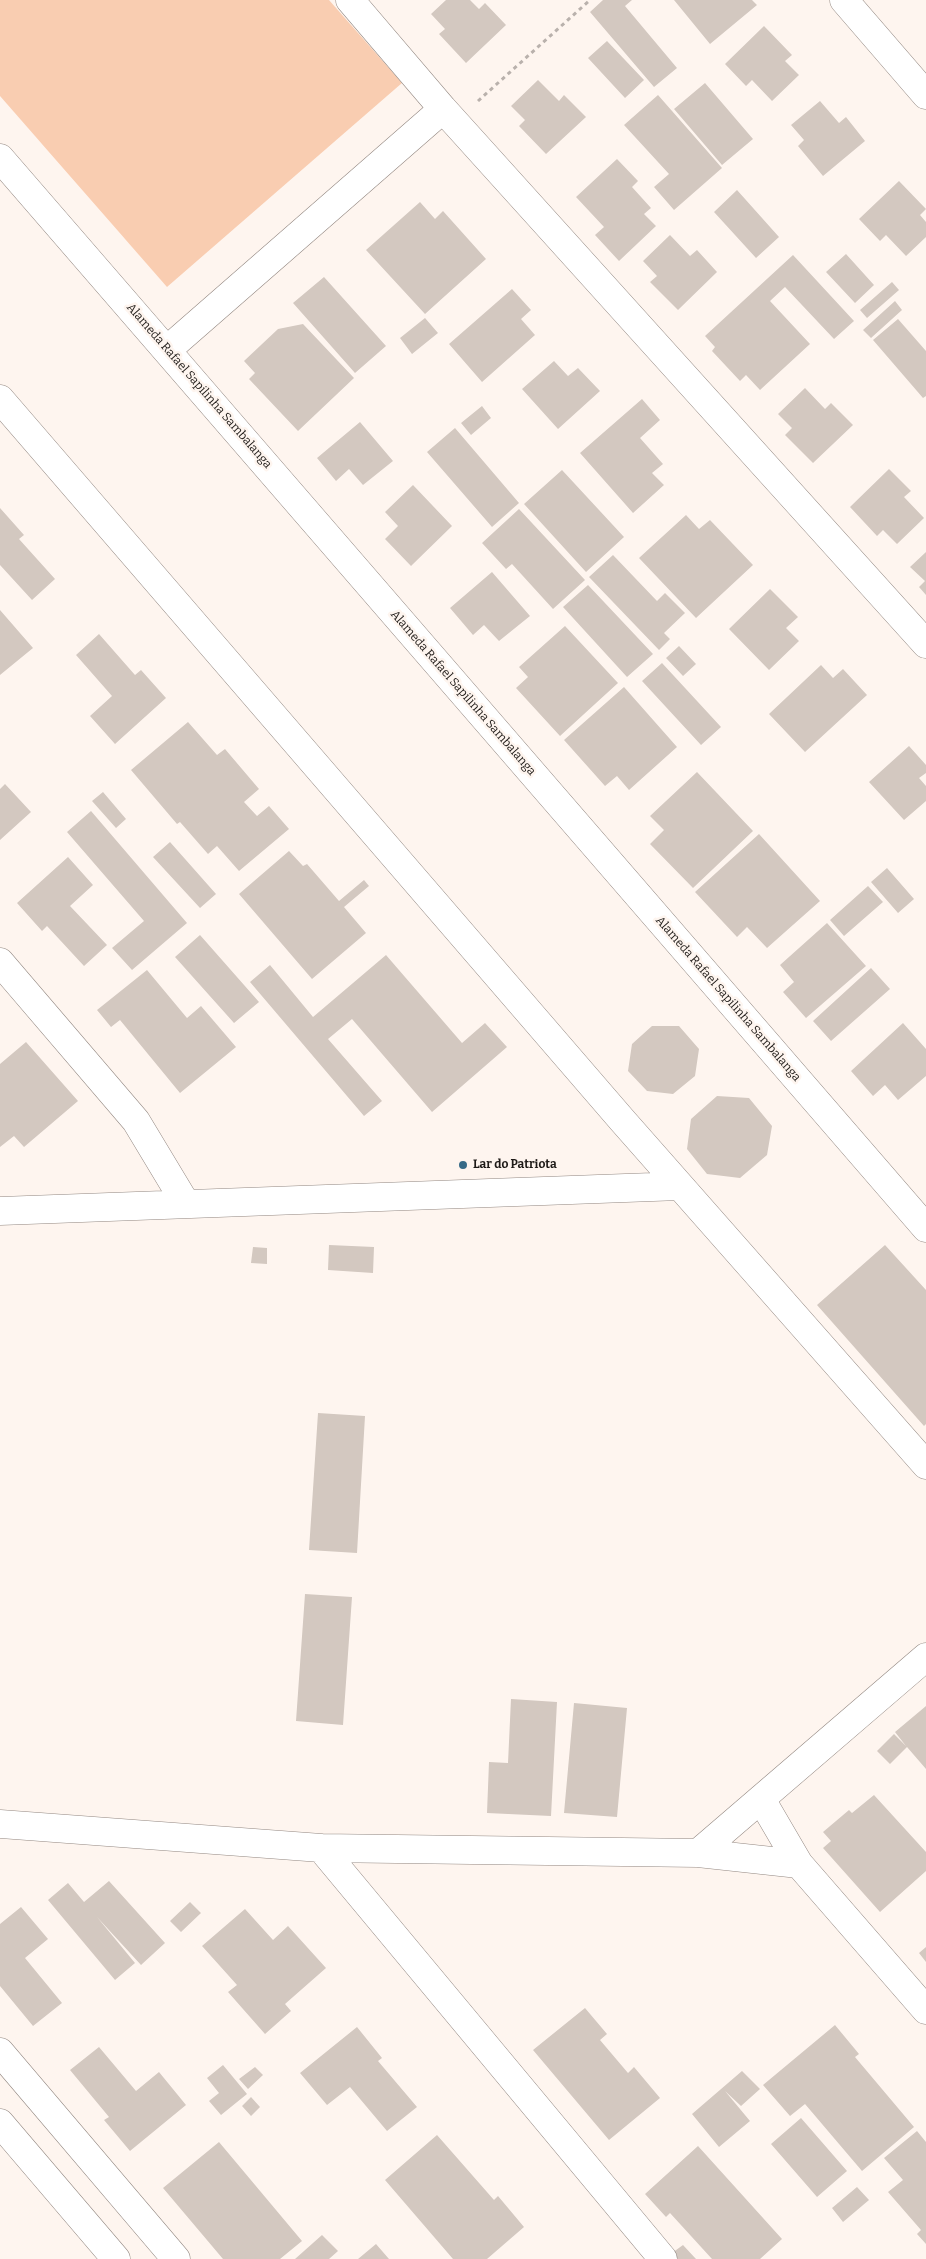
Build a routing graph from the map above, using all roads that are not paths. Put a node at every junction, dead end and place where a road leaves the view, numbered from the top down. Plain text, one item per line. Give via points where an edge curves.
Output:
1 (350, 0) edge
2 (844, 0) edge
3 (926, 95) edge
4 (449, 115) junction
5 (0, 158) edge
6 (167, 350) junction
7 (0, 399) edge
8 (926, 644) edge
9 (0, 962) edge
10 (680, 1186) junction
11 (186, 1204) junction
12 (0, 1211) edge
13 (926, 1228) edge
14 (926, 1465) edge
15 (926, 1657) edge
16 (761, 1799) junction
17 (0, 1824) edge
18 (320, 1848) junction
19 (698, 1853) junction
20 (799, 1864) junction
21 (926, 2010) edge
22 (0, 2052) edge
23 (0, 2123) edge
24 (116, 2259) edge
25 (176, 2259) edge
26 (663, 2259) edge

1 - 4 street
2 - 3 street
4 - 6 street
4 - 8 street
5 - 6 street, Alameda Rafael Sapilinha Sambalanga
6 - 13 street, Alameda Rafael Sapilinha Sambalanga
7 - 10 street
9 - 11 street via 136,1121
10 - 11 street
10 - 14 street
11 - 12 street
15 - 16 street
16 - 19 street
16 - 20 street
17 - 18 street
18 - 19 street
18 - 26 street
19 - 20 street
20 - 21 street
22 - 25 street
23 - 24 street

